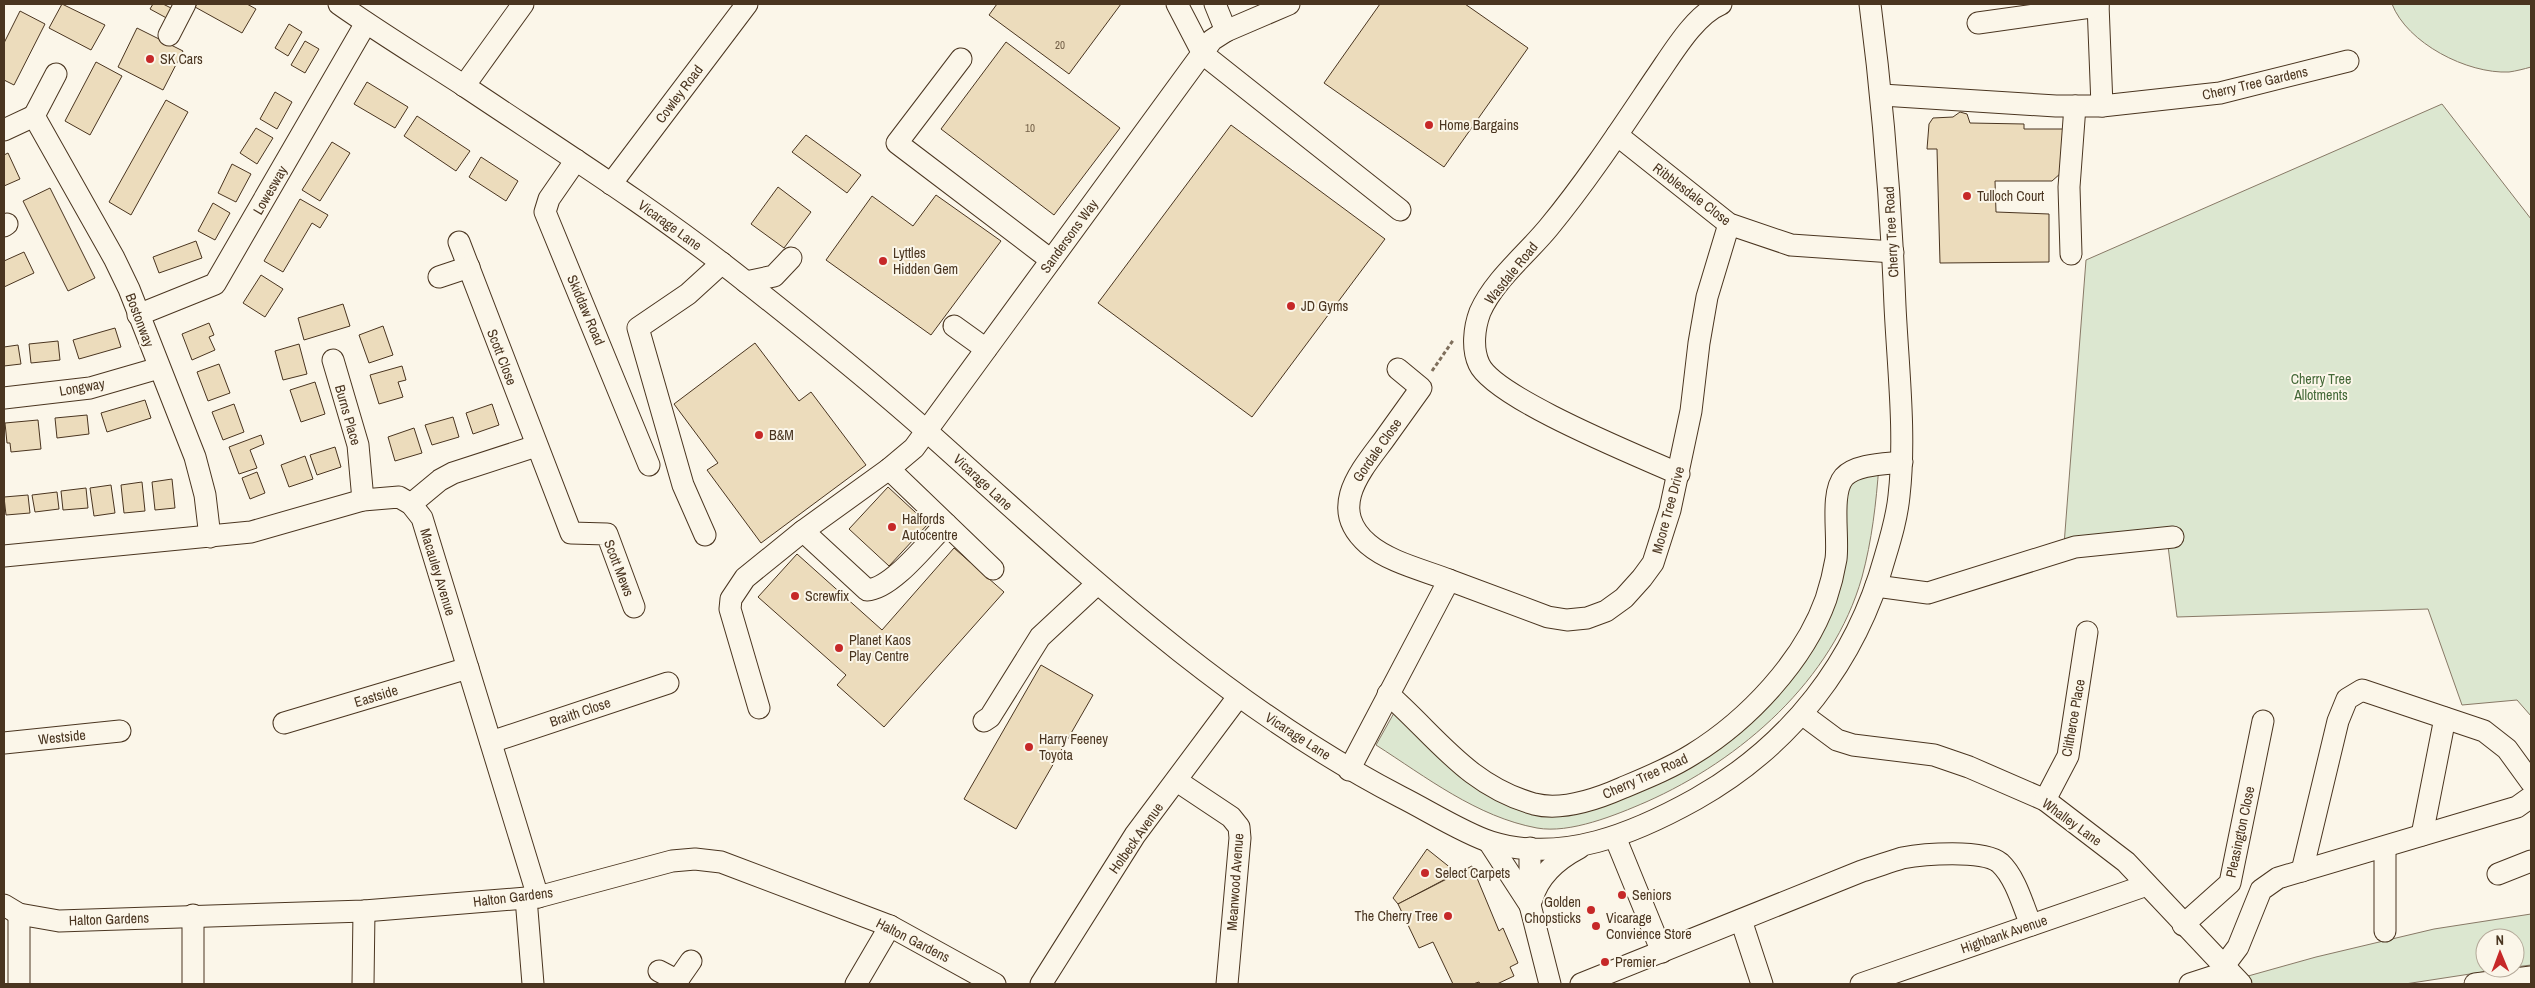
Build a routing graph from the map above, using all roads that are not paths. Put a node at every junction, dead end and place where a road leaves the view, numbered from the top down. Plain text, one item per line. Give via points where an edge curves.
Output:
1 (185, 4) edge
2 (339, 4) edge
3 (523, 4) edge
4 (747, 4) edge
5 (1177, 4) edge
6 (1215, 4) edge
7 (1870, 4) edge
8 (1284, 5) edge
9 (1715, 5) edge
10 (2098, 5) edge
11 (366, 23) junction
12 (1978, 24) dead end
13 (169, 35) dead end
14 (1214, 42) junction
15 (961, 59) dead end
16 (2348, 61) dead end
17 (56, 74) dead end
18 (464, 86) junction
19 (1882, 95) junction
20 (2074, 106) junction
21 (2102, 106) junction
22 (34, 116) junction
23 (4, 130) edge
24 (1617, 135) junction
25 (576, 160) junction
26 (611, 184) junction
27 (1400, 210) dead end
28 (1730, 224) junction
29 (459, 242) dead end
30 (1893, 252) junction
31 (2071, 254) dead end
32 (791, 258) dead end
33 (1051, 260) junction
34 (722, 263) junction
35 (469, 267) junction
36 (439, 277) dead end
37 (746, 282) junction
38 (138, 316) junction
39 (954, 326) dead end
40 (986, 349) junction
41 (333, 360) dead end
42 (159, 368) junction
43 (1398, 369) dead end
44 (4, 398) edge
45 (927, 432) junction
46 (536, 446) junction
47 (1902, 462) junction
48 (649, 465) dead end
49 (889, 469) junction
50 (1679, 474) junction
51 (362, 500) junction
52 (411, 504) junction
53 (946, 524) junction
54 (803, 531) junction
55 (570, 533) joint
56 (705, 536) dead end
57 (210, 537) junction
58 (2173, 537) dead end
59 (4, 556) edge
60 (993, 569) dead end
61 (1449, 580) junction
62 (1098, 584) junction
63 (1876, 586) junction
64 (634, 607) dead end
65 (2087, 632) dead end
66 (468, 668) junction
67 (668, 683) dead end
68 (1388, 694) junction
69 (1238, 697) junction
70 (759, 708) dead end
71 (1802, 714) junction
72 (2445, 718) junction
73 (984, 721) dead end
74 (2263, 721) dead end
75 (284, 723) dead end
76 (120, 731) dead end
77 (491, 742) junction
78 (4, 743) edge
79 (1349, 770) junction
80 (1177, 781) junction
81 (2531, 782) edge
82 (2531, 798) edge
83 (2045, 800) junction
84 (2422, 835) junction
85 (1615, 837) junction
86 (1489, 842) junction
87 (1584, 845) junction
88 (2385, 847) junction
89 (1530, 848) junction
90 (2531, 861) edge
91 (2302, 871) junction
92 (2498, 874) dead end
93 (2146, 884) junction
94 (532, 897) junction
95 (1530, 905) junction
96 (11, 910) edge
97 (364, 912) junction
98 (192, 916) junction
99 (1741, 920) junction
100 (2031, 925) junction
101 (2184, 925) junction
102 (890, 926) junction
103 (2385, 931) dead end
104 (1662, 952) junction
105 (691, 961) dead end
106 (659, 971) dead end
107 (2230, 974) edge
108 (2531, 977) edge
109 (676, 982) edge
110 (19, 984) edge
111 (193, 984) edge
112 (363, 984) edge
113 (533, 984) edge
114 (856, 984) edge
115 (995, 984) edge
116 (1040, 984) edge
117 (1227, 984) edge
118 (1550, 984) edge
119 (1581, 984) edge
120 (1762, 984) edge
121 (1860, 984) edge
122 (2190, 984) edge
123 (2476, 984) edge

1 - 13 street
2 - 11 street, Vicarage Lane
3 - 18 street
4 - 26 street, Cowley Road
5 - 14 street
6 - 14 street
7 - 19 street, Cherry Tree Road
8 - 14 street
9 - 24 street, Wasdale Road via 1682,38
10 - 12 street
10 - 21 street
11 - 18 street, Vicarage Lane
11 - 38 street, Lowesway via 216,284
14 - 27 street
14 - 33 street, Sandersons Way
15 - 33 street via 896,143
16 - 21 street, Cherry Tree Gardens via 2220,93
17 - 22 street
18 - 25 street, Vicarage Lane
19 - 20 street, Cherry Tree Gardens
19 - 30 street, Cherry Tree Road
20 - 21 street, Cherry Tree Gardens
20 - 31 street via 2069,188
22 - 23 street
22 - 38 street, Bostonway via 114,258
24 - 28 street, Ribblesdale Close
24 - 50 street, Wasdale Road via 1550,226 1493,291 1480,312 1475,354 1485,374 1510,394
25 - 26 street, Vicarage Lane
25 - 48 street, Skiddaw Road via 549,199 545,212
26 - 34 street, Vicarage Lane
28 - 30 street, Ribblesdale Close via 1791,245
28 - 50 street, Moore Tree Drive via 1707,297 1698,343 1694,397
29 - 35 street, Scott Close
30 - 47 street, Cherry Tree Road
32 - 37 street via 774,276
33 - 40 street, Sandersons Way
34 - 37 street, Vicarage Lane
34 - 56 street via 688,294 638,328 683,485
35 - 36 street
35 - 46 street, Scott Close
37 - 45 street, Vicarage Lane
38 - 42 street, Bostonway
39 - 40 street
40 - 45 street, Sandersons Way
41 - 51 street, Burns Place via 358,445
42 - 44 street, Longway via 90,388
42 - 57 street, Bostonway via 195,457 205,495
43 - 61 street, Gordale Close via 1421,388 1356,476 1349,497 1349,512 1352,524 1369,545
45 - 49 street, Sandersons Way
45 - 62 street, Vicarage Lane
46 - 52 street via 453,473
46 - 55 street, Scott Close
47 - 63 street, Cherry Tree Road via 1898,508
47 - 68 street, Cherry Tree Road via 1852,470 1843,478 1837,498 1836,558 1826,599 1809,635 1788,666 1758,702 1727,730 1693,754 1654,775 1592,799 1568,804 1536,804 1507,794 1468,772
49 - 53 street
49 - 54 street, Sandersons Way
50 - 61 street, Moore Tree Drive via 1653,563 1624,598 1606,611 1577,620 1558,619
51 - 52 street via 399,497
51 - 57 street via 276,527
52 - 66 street, Macauley Avenue via 422,518
53 - 54 street via 891,580 872,590 867,590
53 - 60 street
54 - 70 street, Sandersons Way via 745,578 731,599 734,625
55 - 64 street, Scott Mews via 607,534
57 - 59 street
58 - 63 street via 2075,547 1928,593
61 - 68 street
62 - 69 street, Vicarage Lane
62 - 73 street via 1040,637 990,718
63 - 71 street, Cherry Tree Road via 1842,661
65 - 83 street, Clitheroe Place via 2068,756
66 - 75 street, Eastside
66 - 77 street, Macauley Avenue
67 - 77 street, Braith Close
68 - 79 street
69 - 79 street, Vicarage Lane
69 - 80 street, Holbeck Avenue
71 - 83 street, Whalley Lane via 1837,740 1934,755
71 - 85 street, Cherry Tree Road via 1754,761 1727,781 1657,820
72 - 81 street via 2484,730 2507,749
72 - 84 street
72 - 91 street via 2362,690 2347,698 2338,721
74 - 101 street, Pleasington Close via 2230,883
76 - 78 street, Westside
77 - 94 street, Macauley Avenue
79 - 86 street, Vicarage Lane
80 - 116 street, Holbeck Avenue via 1135,835
80 - 117 street, Meanwood Avenue via 1231,817 1239,827
82 - 84 street via 2517,807
83 - 93 street, Whalley Lane via 2126,862
84 - 88 street
85 - 87 street, Cherry Tree Road
85 - 104 street
86 - 89 street, Vicarage Lane
86 - 95 street
87 - 89 street, Cherry Tree Road
87 - 95 street via 1554,863 1540,880
88 - 91 street
88 - 103 street
89 - 95 street
90 - 92 street
91 - 107 street via 2278,878 2261,890
93 - 100 street, Highbank Avenue
93 - 101 street, Whalley Lane
94 - 97 street, Halton Gardens
94 - 102 street, Halton Gardens via 672,861 695,859 721,862
94 - 113 street, Macauley Avenue
95 - 118 street
96 - 98 street, Halton Gardens via 59,921
96 - 110 street
97 - 98 street, Halton Gardens
97 - 112 street
98 - 111 street
99 - 100 street via 1862,871 1902,858 1930,854 1984,856 2000,863 2011,877
99 - 104 street
99 - 120 street
100 - 121 street, Highbank Avenue
101 - 107 street, Whalley Lane
102 - 114 street
102 - 115 street, Halton Gardens
104 - 119 street
105 - 109 street
106 - 109 street
107 - 122 street
108 - 123 street

